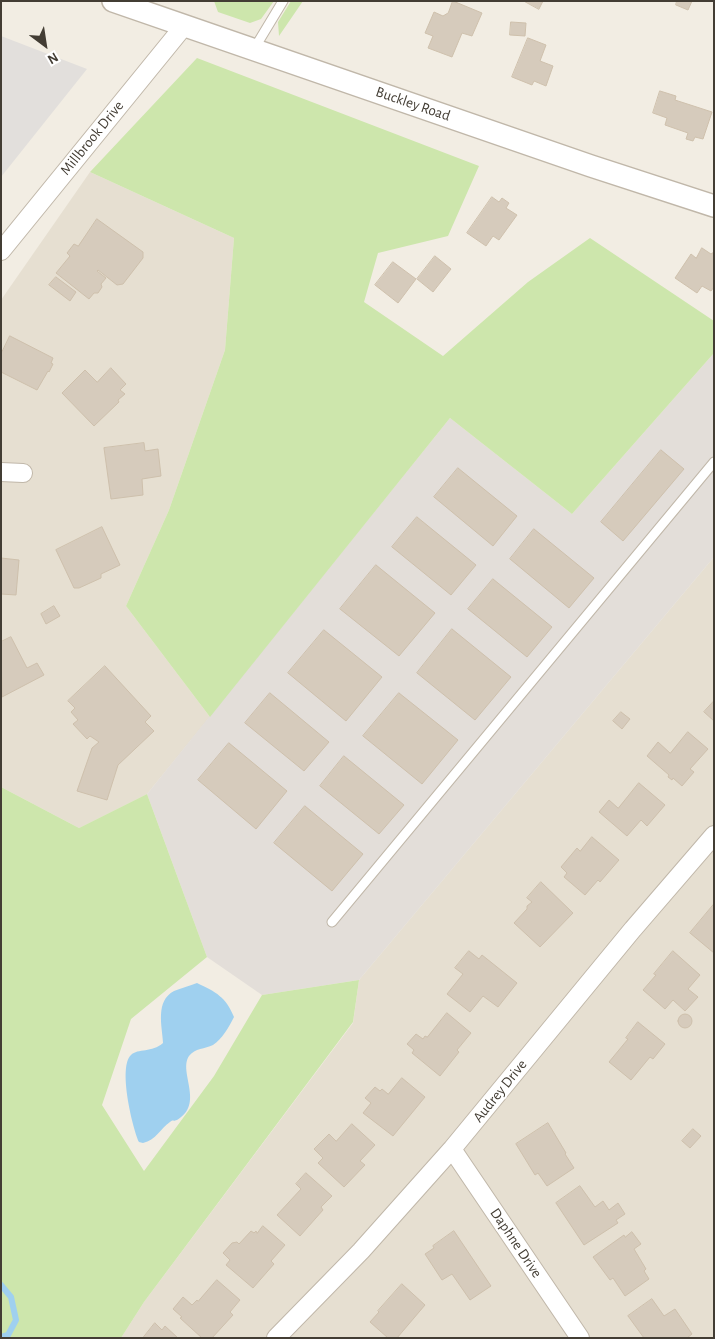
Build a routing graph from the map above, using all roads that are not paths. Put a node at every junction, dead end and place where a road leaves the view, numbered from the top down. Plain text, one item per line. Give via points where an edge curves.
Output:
1 (113, 1) edge
2 (283, 1) edge
3 (184, 26) junction
4 (254, 49) junction
5 (714, 206) edge
6 (4, 241) edge
7 (714, 462) edge
8 (1, 472) edge
9 (23, 473) dead end
10 (714, 835) edge
11 (332, 922) dead end
12 (452, 1149) junction
13 (276, 1338) edge
14 (580, 1338) edge

1 - 3 street, Buckley Road
2 - 4 lane
3 - 4 street, Buckley Road
3 - 6 street, Millbrook Drive
4 - 5 street, Buckley Road
7 - 11 lane
8 - 9 street
10 - 12 street, Audrey Drive
12 - 13 street, Audrey Drive via 361,1251
12 - 14 street, Daphne Drive

